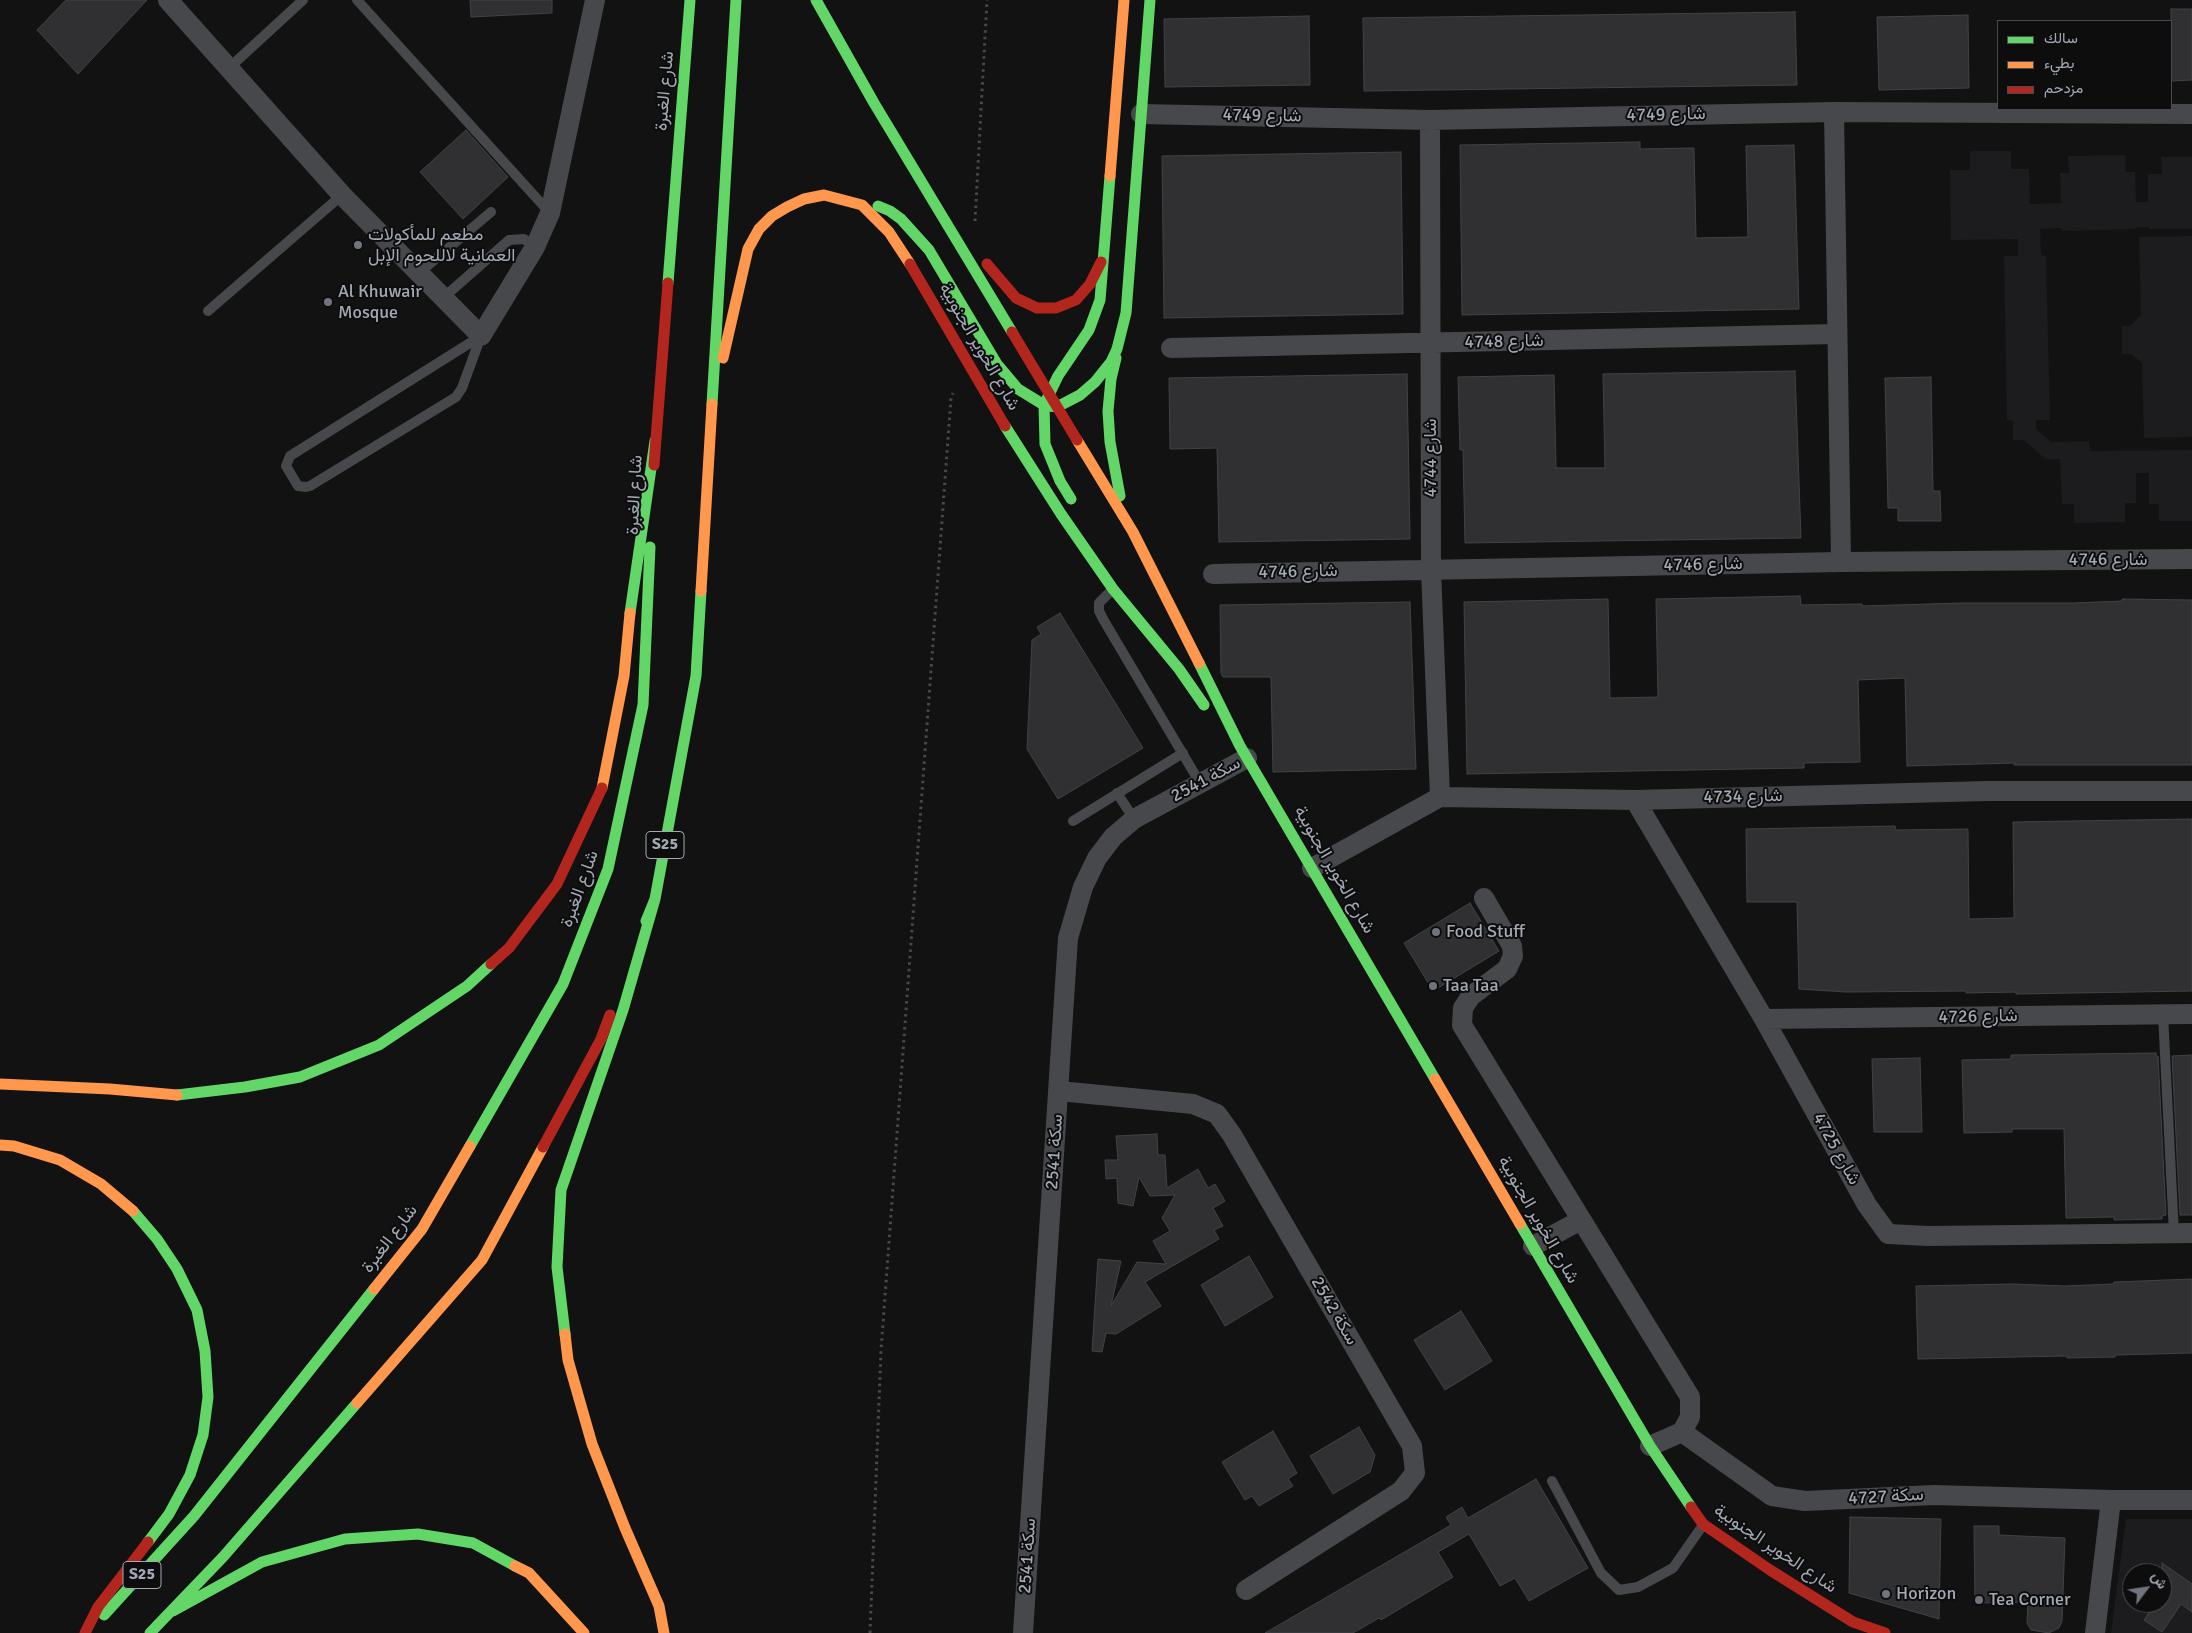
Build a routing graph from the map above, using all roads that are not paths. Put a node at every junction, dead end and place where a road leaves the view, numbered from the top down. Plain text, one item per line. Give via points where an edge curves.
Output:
1 (168, 0) edge
2 (303, 0) edge
3 (356, 0) edge
4 (595, 0) edge
5 (690, 0) edge
6 (736, 0) edge
7 (816, 0) edge
8 (1124, 0) edge
9 (1150, 0) edge
10 (228, 68) junction
11 (874, 103) junction
12 (1834, 112) junction
13 (1141, 114) junction
14 (2192, 114) edge
15 (1430, 120) junction
16 (941, 191) dead end
17 (342, 195) junction
18 (862, 205) junction
19 (491, 212) dead end
20 (550, 214) junction
21 (1106, 243) junction
22 (535, 247) junction
23 (983, 257) dead end
24 (419, 273) junction
25 (442, 298) junction
26 (208, 311) dead end
27 (1837, 334) junction
28 (481, 336) junction
29 (1432, 344) junction
30 (1172, 348) dead end
31 (1117, 349) junction
32 (1049, 393) junction
33 (714, 404) junction
34 (1044, 405) junction
35 (1057, 406) junction
36 (655, 441) junction
37 (1074, 505) dead end
38 (1133, 532) junction
39 (2192, 559) edge
40 (1841, 562) junction
41 (1431, 570) junction
42 (1213, 574) dead end
43 (1119, 586) junction
44 (1243, 752) junction
45 (1183, 753) junction
46 (1200, 783) junction
47 (2192, 791) edge
48 (1117, 793) junction
49 (1440, 797) junction
50 (1634, 800) junction
51 (1134, 819) junction
52 (1073, 820) dead end
53 (1312, 868) junction
54 (1484, 898) dead end
55 (654, 899) junction
56 (2163, 1014) junction
57 (2192, 1014) edge
58 (1764, 1019) junction
59 (0, 1084) edge
60 (1058, 1092) junction
61 (0, 1145) edge
62 (1582, 1220) junction
63 (2183, 1234) edge
64 (1533, 1246) junction
65 (1682, 1432) junction
66 (1650, 1446) junction
67 (1552, 1481) dead end
68 (2111, 1500) junction
69 (2192, 1500) edge
70 (1703, 1524) junction
71 (1246, 1590) dead end
72 (173, 1610) junction
73 (1850, 1628) edge
74 (86, 1633) edge
75 (150, 1633) edge
76 (584, 1633) edge
77 (664, 1633) edge
78 (1023, 1633) edge
79 (1885, 1633) edge
80 (2095, 1633) edge

1 - 10 street
2 - 10 lane
3 - 20 lane
4 - 20 street
5 - 36 main road, شارع الغبرة / S25
6 - 33 main road, S25
7 - 11 main road, شارع الخوير الجنوبية
8 - 21 main road
9 - 13 main road
10 - 17 street
11 - 16 main road via 902,132
11 - 32 main road, شارع الخوير الجنوبية
12 - 14 street, 4749 شارع
12 - 15 street, 4749 شارع
12 - 27 street
13 - 15 street, 4749 شارع
13 - 31 main road via 1126,313
15 - 29 street, 4744 شارع
17 - 24 street
17 - 26 lane
18 - 33 main road, شارع الخوير الجنوبية via 824,195 780,211 759,229 742,269
18 - 34 main road via 890,211 912,230 951,284 997,364 1018,389
18 - 43 main road, شارع الخوير الجنوبية via 889,232 1021,453
19 - 24 lane
20 - 22 street
21 - 23 main road via 1090,284 1076,300 1056,308 1036,308 1016,298
21 - 32 main road via 1096,315
22 - 25 lane via 524,239 509,240
22 - 28 street
24 - 25 street
25 - 28 street
27 - 29 street, 4748 شارع
27 - 40 street
28 - 28 lane via 290,456 286,466 298,486 310,486 456,397
29 - 30 street, 4748 شارع
29 - 41 street, 4744 شارع
31 - 35 main road via 1095,382 1080,395
31 - 38 main road via 1108,410 1110,442 1120,496
32 - 34 main road
32 - 35 main road, شارع الخوير الجنوبية
33 - 55 main road, S25 via 696,676
34 - 35 main road
34 - 37 main road via 1045,444
35 - 38 main road, شارع الخوير الجنوبية
36 - 59 main road via 624,676 601,793 557,884 509,948 468,986 379,1046 300,1077 183,1096
36 - 74 main road, شارع الغبرة / S25 via 643,705 608,869 563,984 422,1229 170,1545
38 - 44 main road, شارع الخوير الجنوبية
39 - 40 street, 4746 شارع
40 - 41 street, 4746 شارع
41 - 42 street, 4746 شارع
41 - 49 street, 4744 شارع
43 - 44 main road, شارع الخوير الجنوبية via 1207,708
43 - 45 lane via 1099,603 1099,611
44 - 46 street, سكة 2541
44 - 53 main road, شارع الخوير الجنوبية
45 - 46 lane
45 - 48 lane
46 - 51 street, سكة 2541
47 - 50 street, 4734 شارع via 1987,791
48 - 51 lane
48 - 52 lane
49 - 50 street, 4734 شارع
49 - 53 street, 4734 شارع
50 - 58 street, 4725 شارع
51 - 60 street, سكة 2541 via 1113,836 1097,858 1083,887 1068,938
53 - 64 main road, شارع الخوير الجنوبية
54 - 62 street via 1512,946 1513,956 1507,969 1471,996 1463,1008 1462,1025
55 - 72 main road, S25 via 601,1039 482,1260
55 - 77 main road via 623,1010 561,1190 556,1267 568,1360 592,1444 659,1606
56 - 57 street, 4726 شارع
56 - 58 street, 4726 شارع
56 - 63 lane
58 - 63 street, 4725 شارع via 1867,1205 1888,1234
60 - 71 street, سكة 2542 via 1193,1104 1217,1114 1412,1446 1415,1473 1402,1491
60 - 78 street, سكة 2541
61 - 74 main road via 60,1160 102,1184 133,1211 177,1270 197,1310 205,1351 208,1397 203,1435 190,1475 169,1514 98,1607
62 - 64 street
62 - 65 street via 1690,1397 1690,1417
64 - 66 main road, شارع الخوير الجنوبية
65 - 66 street
65 - 68 street, سكة 4727 via 1772,1496 1805,1501 1934,1495
66 - 70 main road, شارع الخوير الجنوبية
67 - 70 lane via 1601,1573 1619,1590 1638,1587 1673,1568
68 - 69 street, سكة 4727
68 - 80 street
70 - 73 main road, شارع الخوير الجنوبية
72 - 75 main road, S25
72 - 76 main road via 262,1562 345,1539 418,1534 473,1543 529,1573
73 - 79 main road, شارع الخوير الجنوبية

